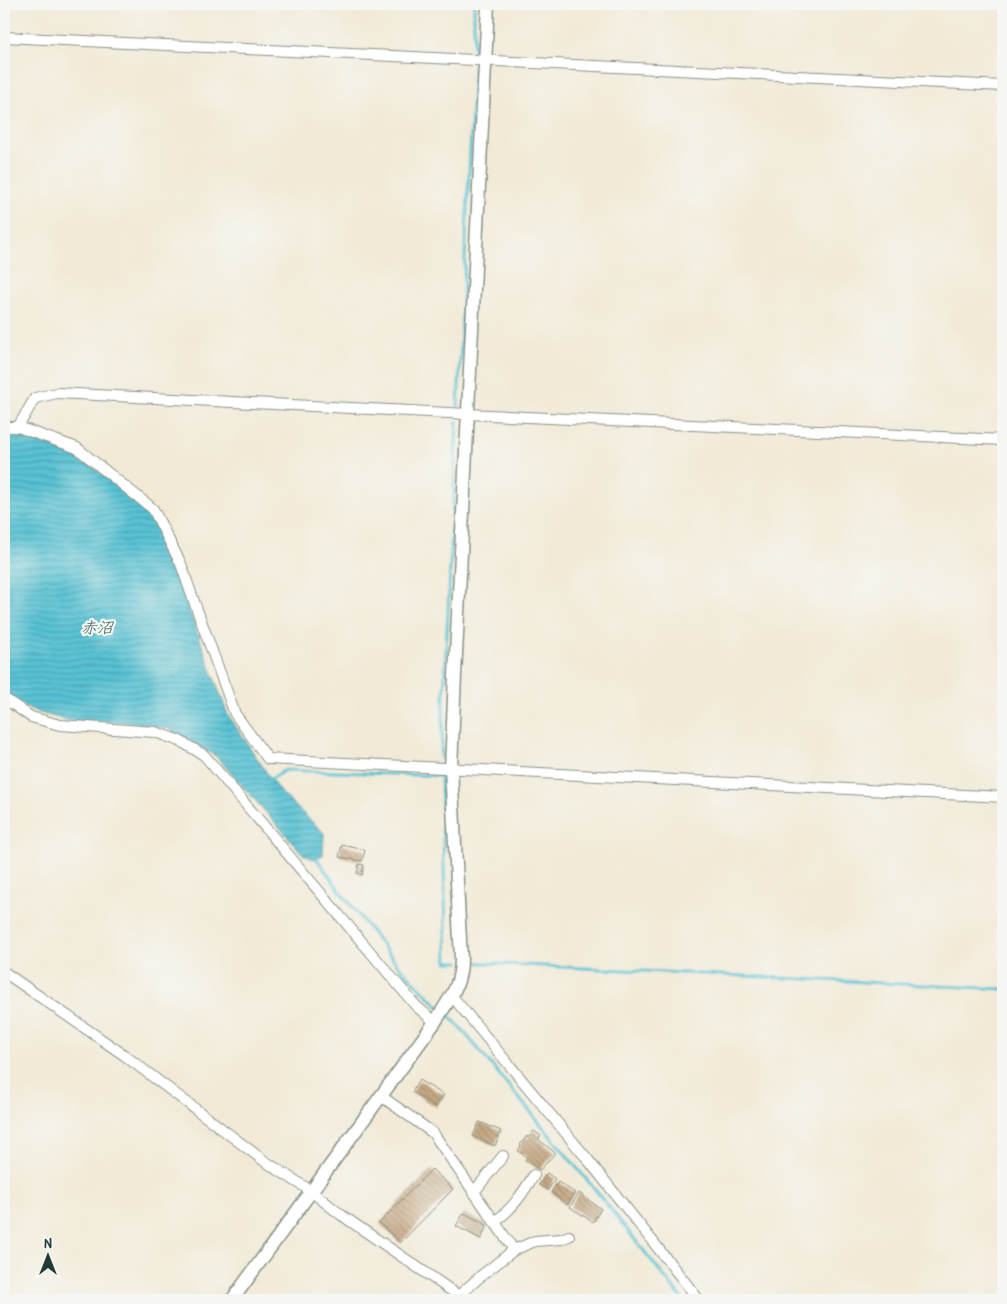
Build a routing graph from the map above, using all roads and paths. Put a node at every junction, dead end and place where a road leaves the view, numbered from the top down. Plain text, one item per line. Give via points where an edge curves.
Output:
1 (488, 4) edge
2 (4, 37) edge
3 (485, 61) junction
4 (1003, 86) edge
5 (468, 414) junction
6 (4, 427) edge
7 (18, 427) junction
8 (1003, 440) edge
9 (4, 698) edge
10 (451, 768) junction
11 (1003, 797) edge
12 (4, 972) edge
13 (450, 998) junction
14 (437, 1018) junction
15 (381, 1096) junction
16 (503, 1156) dead end
17 (534, 1175) dead end
18 (311, 1191) junction
19 (474, 1192) junction
20 (494, 1222) junction
21 (569, 1236) dead end
22 (514, 1250) junction
23 (459, 1299) edge
24 (232, 1300) edge
25 (699, 1300) edge

1 - 3 street
2 - 3 street
3 - 4 street
3 - 5 street
5 - 7 street via 57,393 35,398
5 - 8 street
5 - 10 street
6 - 7 street
7 - 10 street via 77,448 153,508 181,564 235,714 268,759
9 - 14 street via 31,717 60,725 155,732 204,755 416,1006
10 - 11 street
10 - 13 street via 461,963 458,984
12 - 18 street via 124,1055 263,1160
13 - 14 street
13 - 25 street via 589,1161
14 - 15 street
15 - 18 street
15 - 19 street via 433,1133
16 - 19 street
17 - 20 street via 506,1214
18 - 23 street
18 - 24 street
19 - 20 street
20 - 22 street
21 - 22 street via 536,1241
22 - 23 street via 482,1275

